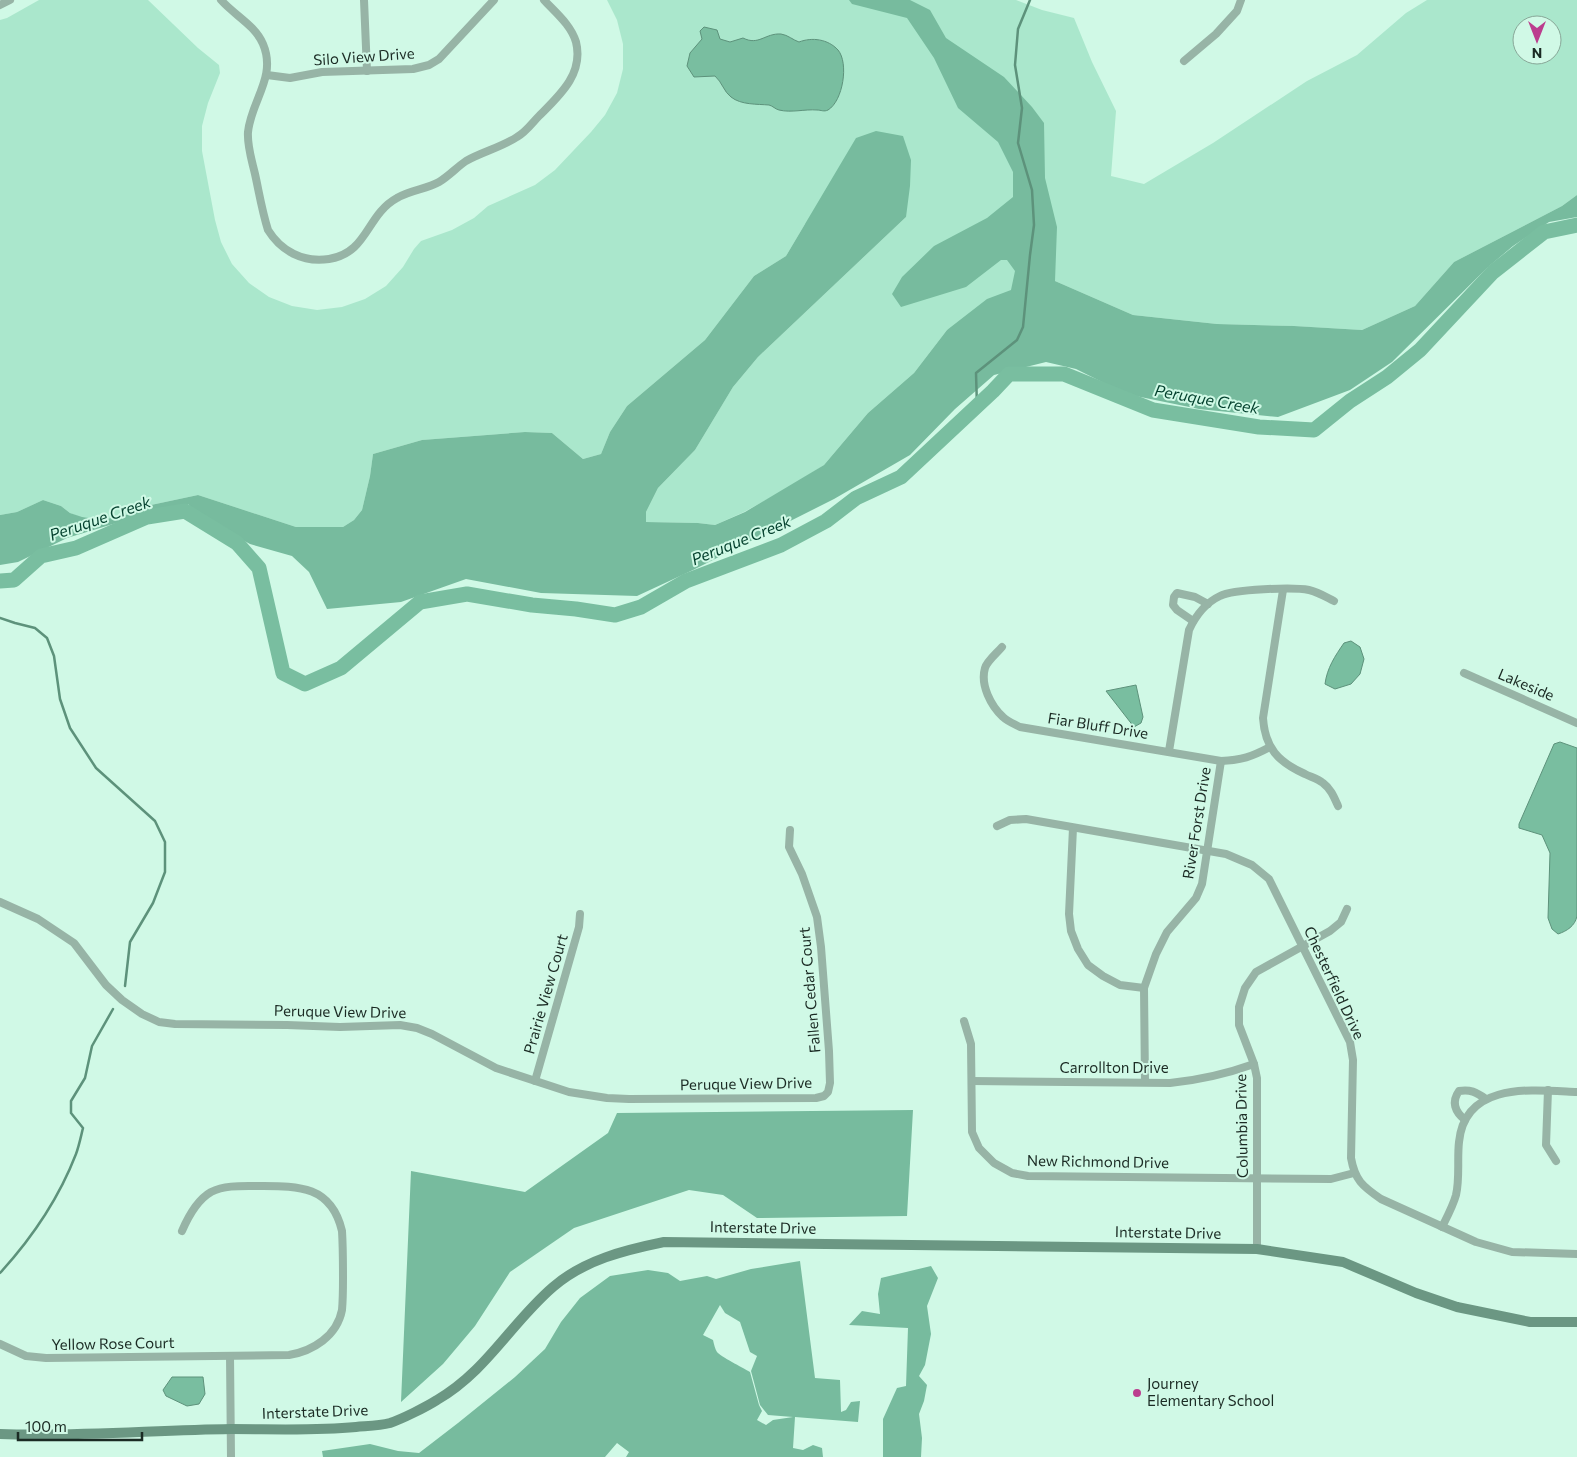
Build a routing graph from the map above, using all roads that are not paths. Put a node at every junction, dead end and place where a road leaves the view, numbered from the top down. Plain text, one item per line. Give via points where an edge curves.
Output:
1 (10, 0) edge
2 (221, 0) edge
3 (364, 0) edge
4 (494, 0) edge
5 (544, 0) edge
6 (1240, 0) edge
7 (0, 6) edge
8 (1184, 61) dead end
9 (367, 70) junction
10 (267, 76) junction
11 (1283, 590) junction
12 (1334, 601) dead end
13 (1208, 604) junction
14 (1194, 621) junction
15 (1002, 647) dead end
16 (1464, 673) dead end
17 (1577, 723) edge
18 (1270, 747) junction
19 (1169, 751) junction
20 (1220, 761) junction
21 (1338, 806) dead end
22 (997, 826) dead end
23 (1073, 828) junction
24 (790, 830) dead end
25 (1207, 850) junction
26 (0, 902) edge
27 (1347, 909) dead end
28 (580, 914) dead end
29 (1302, 946) junction
30 (1144, 988) junction
31 (964, 1021) dead end
32 (1254, 1064) junction
33 (972, 1081) junction
34 (535, 1082) junction
35 (1145, 1082) junction
36 (1548, 1090) junction
37 (828, 1092) joint
38 (1577, 1092) edge
39 (1486, 1099) junction
40 (1466, 1120) junction
41 (1556, 1161) dead end
42 (1354, 1173) junction
43 (1257, 1178) junction
44 (1442, 1227) junction
45 (182, 1231) dead end
46 (1257, 1249) junction
47 (1577, 1254) edge
48 (1577, 1322) edge
49 (0, 1344) edge
50 (230, 1356) junction
51 (230, 1429) junction
52 (0, 1434) edge
53 (231, 1457) edge

1 - 7 street
2 - 10 street via 260,37
3 - 9 street
4 - 9 street, Silo View Drive via 439,59 429,65 413,69
5 - 10 street via 567,24 576,42 574,73 565,90 519,136 466,161 438,183 402,194 391,201 376,216 360,243 339,256 317,260 296,255 274,240 268,230 248,133
6 - 8 street via 1236,11 1216,34
9 - 10 street, Silo View Drive via 322,72 290,78
11 - 12 street via 1309,590
11 - 13 street via 1238,590 1220,595
11 - 18 street via 1263,718 1264,733
13 - 14 street
13 - 14 street via 1177,593 1173,605
14 - 19 street
15 - 19 street, Fiar Bluff Drive via 985,667 984,679 993,706 1004,718 1020,727
16 - 17 street, Lakeside
18 - 20 street, Fiar Bluff Drive via 1252,757
18 - 21 street via 1290,766 1322,782
19 - 20 street, Fiar Bluff Drive
20 - 25 street, River Forst Drive
22 - 23 street, Chesterfield Drive via 1010,820 1026,819
23 - 25 street, Chesterfield Drive
23 - 30 street via 1069,914 1078,949 1088,965 1103,976 1120,984
24 - 37 street, Fallen Cedar Court via 789,847 817,917 829,1051
25 - 29 street, Chesterfield Drive via 1252,864 1269,879
25 - 30 street, River Forst Drive via 1202,884 1196,898 1168,932
26 - 34 street, Peruque View Drive via 38,919 74,943 122,1000 159,1022 340,1027 400,1025 432,1034 496,1068
27 - 29 street, Columbia Drive via 1341,922
28 - 34 street, Prairie View Court
29 - 32 street, Columbia Drive via 1256,972 1245,988 1239,1007 1239,1025
29 - 42 street, Chesterfield Drive via 1350,1042 1353,1060 1351,1158
30 - 35 street, River Forst Drive
31 - 33 street, New Richmond Drive via 971,1044
32 - 35 street, Carrollton Drive via 1199,1080
32 - 43 street, Columbia Drive via 1257,1078
33 - 35 street, Carrollton Drive
33 - 43 street, New Richmond Drive via 972,1132 979,1148 994,1164 1012,1173 1028,1176
34 - 37 street, Peruque View Drive via 569,1092 628,1099 816,1098
36 - 38 street
36 - 39 street via 1510,1092
36 - 41 street via 1546,1145
39 - 40 street via 1475,1105
39 - 40 street via 1467,1090 1459,1091 1454,1104
40 - 44 street via 1459,1139 1456,1194
42 - 43 street, New Richmond Drive via 1331,1179
42 - 44 street via 1367,1189 1381,1199
43 - 46 street, Columbia Drive
44 - 47 street via 1476,1242 1512,1252
45 - 50 street, Yellow Rose Court via 205,1197 231,1187 291,1186 308,1190 330,1205 340,1222 342,1300 340,1318 330,1334 300,1353
46 - 48 main road, Interstate Drive via 1343,1262 1457,1307 1530,1322
46 - 51 main road, Interstate Drive via 664,1242 611,1254 564,1278 457,1387 431,1404 389,1423 336,1429
49 - 50 street, Yellow Rose Court via 26,1356 40,1358
50 - 51 street
51 - 52 main road, Interstate Drive
51 - 53 street

